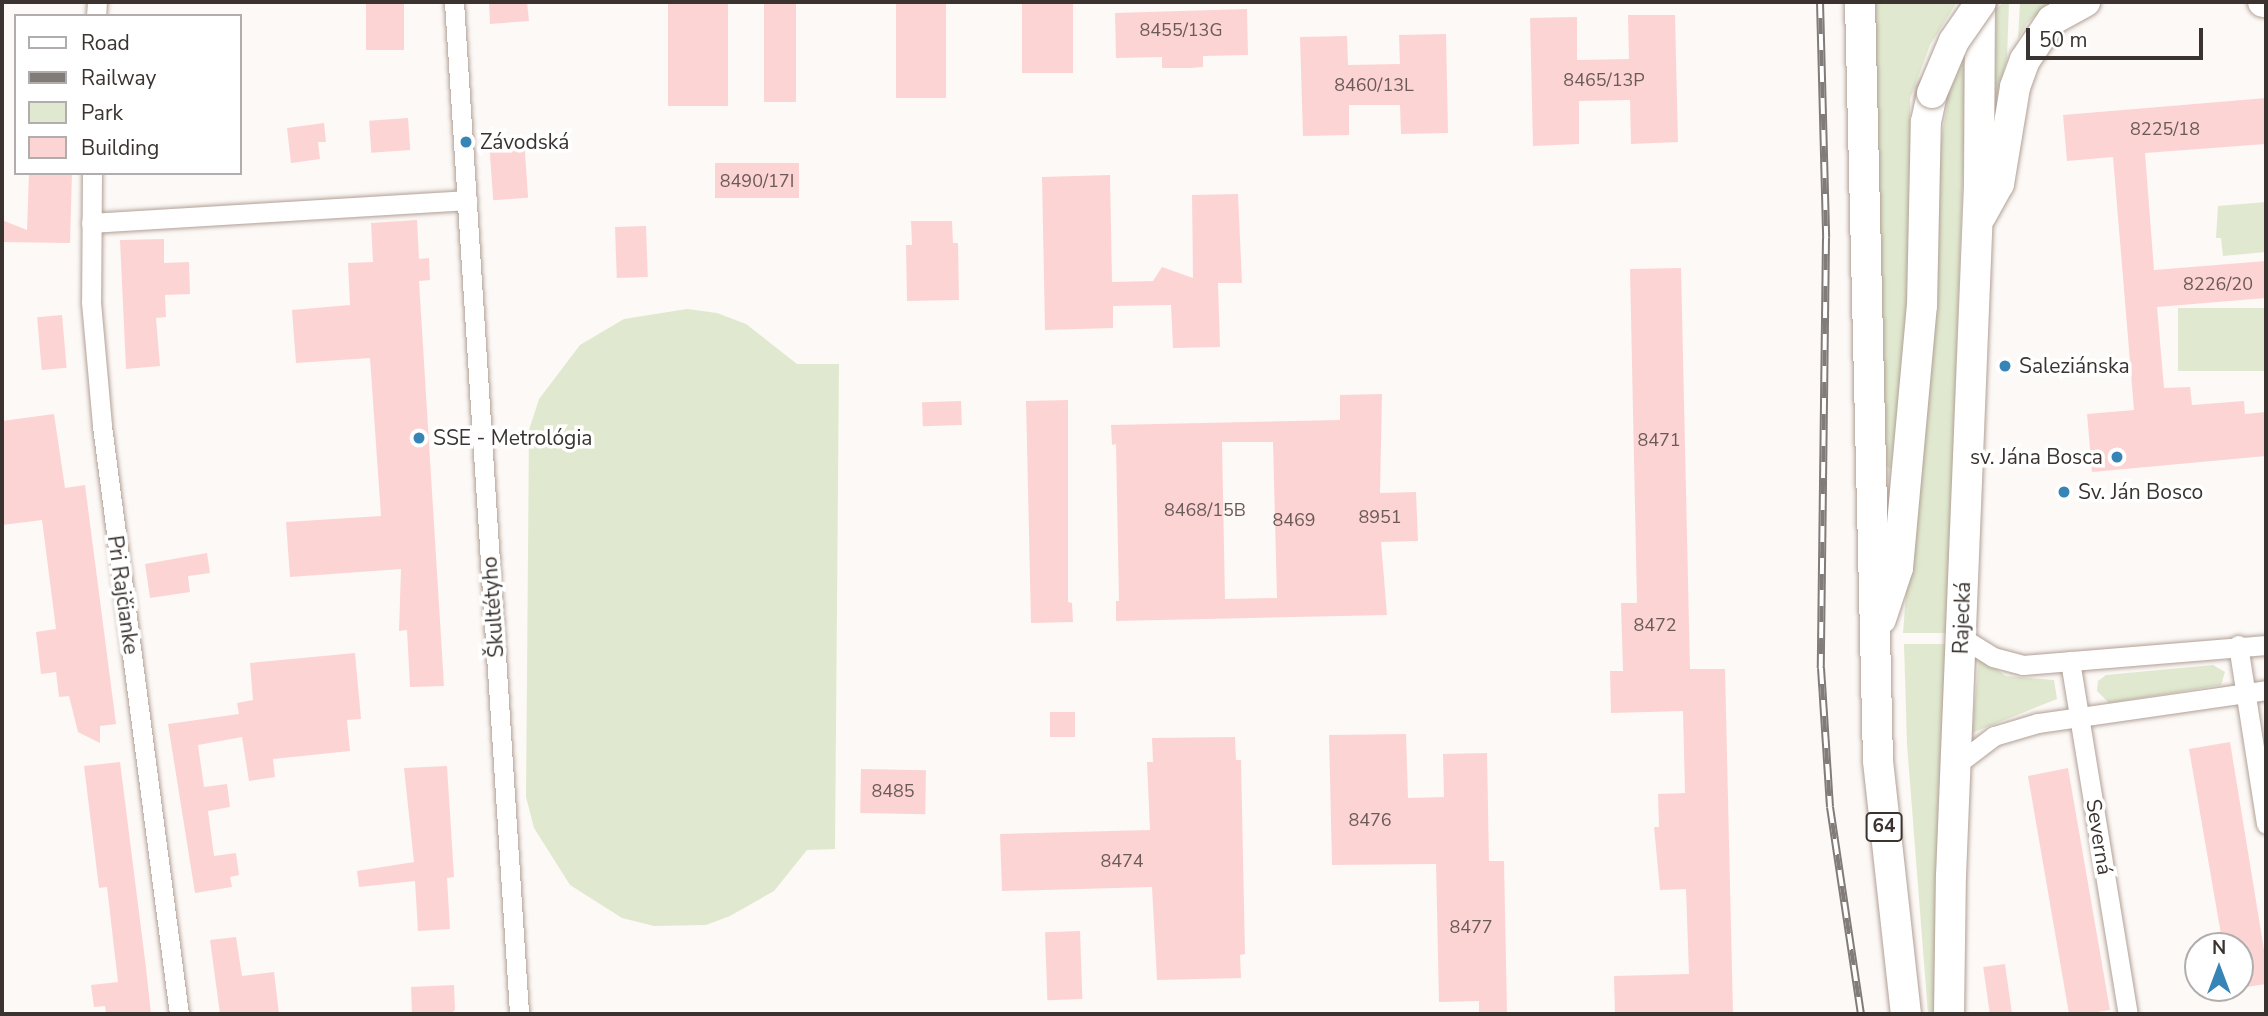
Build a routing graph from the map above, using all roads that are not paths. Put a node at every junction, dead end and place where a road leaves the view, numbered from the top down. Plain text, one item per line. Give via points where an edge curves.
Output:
1 (454, 2) edge
2 (1860, 2) edge
3 (1980, 2) edge
4 (2085, 2) edge
5 (92, 175) edge
6 (467, 200) junction
7 (91, 223) junction
8 (1977, 223) junction
9 (1961, 637) junction
10 (1875, 639) junction
11 (2238, 645) junction
12 (2266, 645) edge
13 (2070, 661) junction
14 (2266, 690) edge
15 (2244, 693) junction
16 (2080, 718) junction
17 (1956, 765) junction
18 (2266, 824) edge
19 (179, 1014) edge
20 (519, 1014) edge
21 (1906, 1014) edge
22 (1950, 1014) edge
23 (2128, 1014) edge

1 - 6 street, Škultétyho
2 - 10 main road
3 - 8 main road, Rajecká
3 - 10 main road, bridge via 1954,41 1932,93 1926,133 1922,306 1898,568
4 - 8 main road via 2052,20 2025,60 2015,87 1999,184
5 - 7 street, Pri Rajčianke
6 - 7 street
6 - 20 street, Škultétyho
7 - 19 street, Pri Rajčianke via 91,302 104,439
8 - 9 main road, Rajecká
9 - 13 street via 1993,657 2023,665
9 - 17 main road, Rajecká
10 - 21 main road, 64 via 1878,761
11 - 12 street
11 - 13 street
11 - 15 street
13 - 16 street, Severná
14 - 15 street
15 - 16 street
15 - 18 street
16 - 17 street via 1994,736
16 - 23 street, Severná
17 - 22 main road, Rajecká

